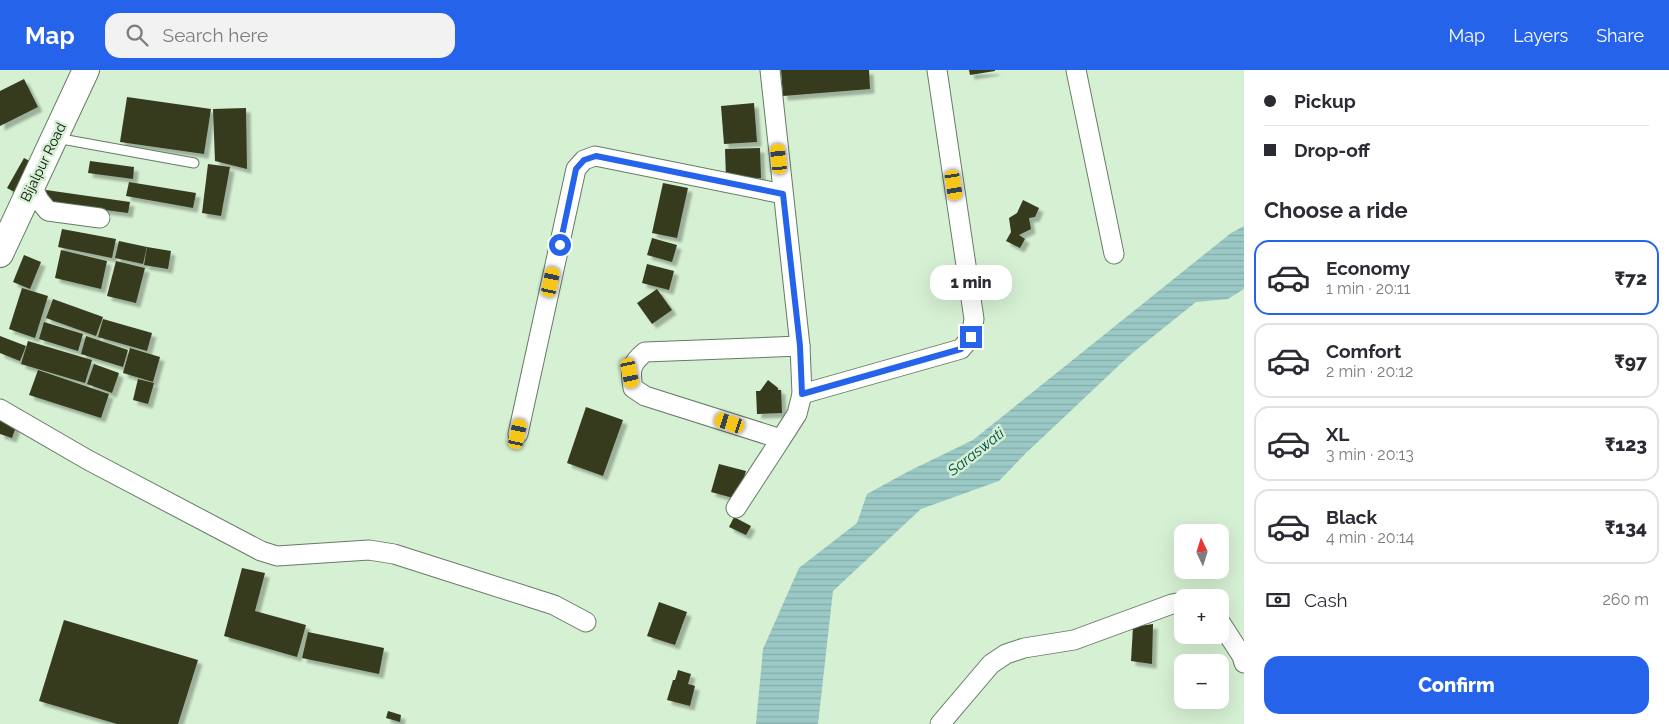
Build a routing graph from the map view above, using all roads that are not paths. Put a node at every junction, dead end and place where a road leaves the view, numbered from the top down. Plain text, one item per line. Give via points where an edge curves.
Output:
1 (86, 70) edge
2 (770, 70) edge
3 (937, 70) edge
4 (1076, 70) edge
5 (55, 138) junction
6 (194, 163) dead end
7 (32, 186) junction
8 (783, 194) junction
9 (100, 218) dead end
10 (0, 254) edge
11 (1114, 254) dead end
12 (800, 346) junction
13 (802, 394) junction
14 (0, 409) edge
15 (518, 434) dead end
16 (781, 439) junction
17 (736, 508) dead end
18 (1174, 604) edge
19 (586, 622) dead end
20 (1229, 636) edge
21 (1244, 663) edge
22 (940, 724) edge

1 - 5 main road, Bijalpur Road
2 - 8 street
3 - 13 street via 974,319 971,337 961,349
4 - 11 street
5 - 6 lane
5 - 7 main road, Bijalpur Road
7 - 9 street via 48,211
7 - 10 main road, Bijalpur Road
8 - 12 street
8 - 15 street via 596,156 584,160 576,169
12 - 13 street
12 - 16 street via 645,352 630,373 633,388 645,396
13 - 16 street via 797,414
14 - 19 street via 88,460 261,551 277,556 369,550 394,554 554,605
16 - 17 street
18 - 22 street via 1074,640 1006,654 990,664
20 - 21 street

